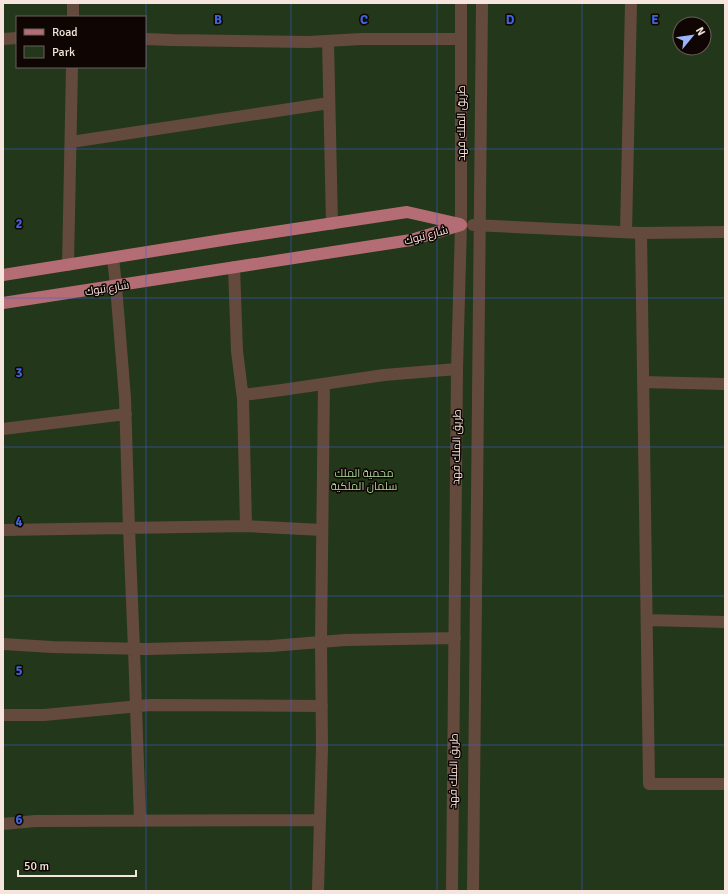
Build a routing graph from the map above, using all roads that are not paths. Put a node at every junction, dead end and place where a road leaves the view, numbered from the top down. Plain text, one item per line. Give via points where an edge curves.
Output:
1 (73, 3) edge
2 (461, 3) edge
3 (482, 3) edge
4 (631, 3) edge
5 (73, 16) edge
6 (16, 38) edge
7 (3, 39) edge
8 (146, 39) edge
9 (460, 39) junction
10 (328, 41) junction
11 (72, 68) edge
12 (330, 103) junction
13 (71, 142) junction
14 (332, 224) junction
15 (461, 225) junction
16 (479, 225) junction
17 (626, 232) junction
18 (725, 232) edge
19 (641, 233) junction
20 (113, 258) junction
21 (68, 265) junction
22 (234, 267) junction
23 (3, 275) edge
24 (116, 286) junction
25 (3, 303) edge
26 (457, 369) junction
27 (643, 382) junction
28 (324, 384) junction
29 (725, 384) edge
30 (243, 394) junction
31 (126, 414) junction
32 (3, 428) edge
33 (246, 526) junction
34 (129, 528) junction
35 (3, 530) edge
36 (322, 530) junction
37 (646, 620) junction
38 (725, 622) edge
39 (455, 638) junction
40 (321, 642) junction
41 (3, 644) edge
42 (134, 648) junction
43 (136, 706) junction
44 (322, 706) junction
45 (3, 715) edge
46 (725, 784) edge
47 (320, 820) junction
48 (140, 821) junction
49 (3, 824) edge
50 (318, 891) edge
51 (452, 891) edge
52 (473, 891) edge

1 - 5 street
2 - 9 street, طريق الملك فهد
3 - 16 street, طريق الملك فهد
4 - 17 street
6 - 7 street
8 - 10 street
9 - 10 street
9 - 15 street, طريق الملك فهد
10 - 12 street
11 - 13 street
12 - 13 street
12 - 14 street
13 - 21 street
14 - 15 main road, شارع تبوك via 406,212
14 - 20 main road, شارع تبوك
15 - 16 street
15 - 22 main road, شارع تبوك via 411,240
15 - 26 street, طريق الملك فهد
16 - 17 street
16 - 52 street, طريق الملك فهد
17 - 19 street
18 - 19 street
19 - 27 street
20 - 21 main road, شارع تبوك
20 - 24 street
21 - 23 main road, شارع تبوك
22 - 24 main road, شارع تبوك
22 - 30 street via 237,351
24 - 25 main road, شارع تبوك
24 - 31 street
26 - 28 street via 384,375
26 - 39 street, طريق الملك فهد
27 - 29 street
27 - 37 street
28 - 30 street
28 - 36 street
30 - 33 street
31 - 32 street
31 - 34 street
33 - 34 street
33 - 36 street
34 - 35 street
34 - 42 street
36 - 40 street
37 - 38 street
37 - 46 street via 649,784
39 - 40 street
39 - 51 street, طريق الملك فهد
40 - 42 street via 271,646
40 - 44 street
41 - 42 street
42 - 43 street
43 - 44 street
43 - 45 street via 44,715
43 - 48 street
44 - 47 street
47 - 48 street
47 - 50 street
48 - 49 street via 35,821

